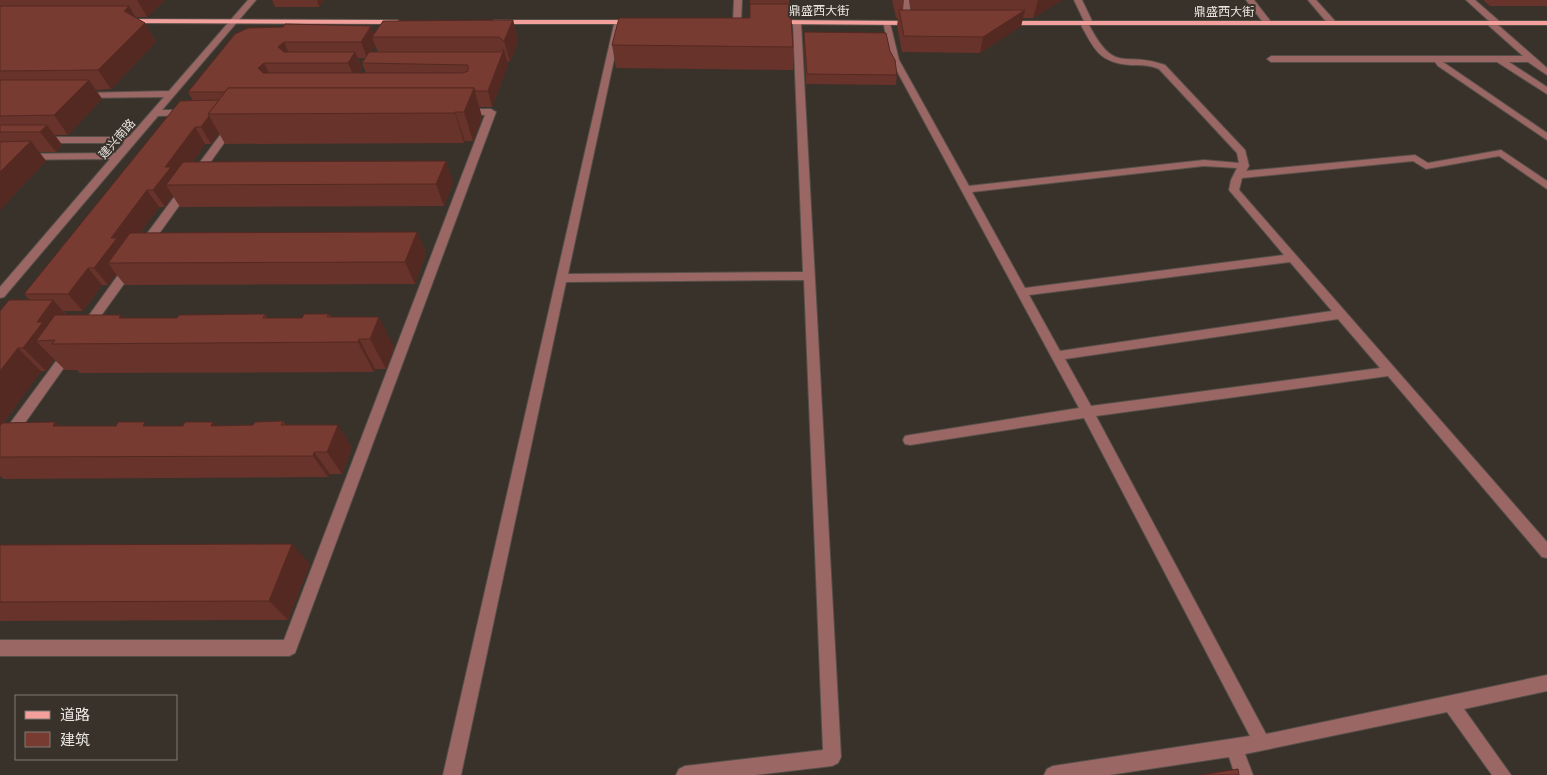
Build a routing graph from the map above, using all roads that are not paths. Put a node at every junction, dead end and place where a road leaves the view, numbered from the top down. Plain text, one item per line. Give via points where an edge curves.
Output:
1 (252, 0) edge
2 (738, 0) edge
3 (905, 0) edge
4 (1078, 0) edge
5 (1250, 0) edge
6 (1312, 0) edge
7 (1470, 0) edge
8 (117, 21) edge
9 (234, 21) junction
10 (395, 22) junction
11 (405, 22) edge
12 (492, 22) edge
13 (618, 22) junction
14 (648, 22) edge
15 (727, 22) edge
16 (742, 22) joint
17 (763, 22) edge
18 (798, 22) junction
19 (886, 23) junction
20 (909, 23) junction
21 (919, 23) edge
22 (997, 23) edge
23 (1086, 23) junction
24 (1268, 23) junction
25 (1332, 23) junction
26 (1494, 23) junction
27 (1547, 23) edge
28 (390, 30) edge
29 (1272, 59) dead end
30 (1437, 59) junction
31 (1500, 59) junction
32 (1530, 59) junction
33 (1547, 72) edge
34 (1547, 91) edge
35 (76, 94) edge
36 (171, 94) junction
37 (453, 112) edge
38 (155, 113) junction
39 (202, 113) edge
40 (240, 113) edge
41 (1547, 137) edge
42 (28, 140) edge
43 (132, 140) junction
44 (118, 156) junction
45 (0, 157) edge
46 (1242, 171) junction
47 (1547, 186) edge
48 (965, 190) junction
49 (1293, 258) junction
50 (809, 276) junction
51 (562, 278) junction
52 (1021, 292) junction
53 (0, 294) edge
54 (1341, 314) junction
55 (75, 317) edge
56 (94, 317) junction
57 (1055, 356) junction
58 (1391, 371) junction
59 (1087, 412) junction
60 (910, 440) dead end
61 (0, 447) edge
62 (1544, 545) edge
63 (0, 648) edge
64 (1547, 683) edge
65 (1450, 704) junction
66 (1262, 743) junction
67 (1234, 747) junction
68 (452, 775) edge
69 (685, 775) edge
70 (1053, 775) edge
71 (1244, 775) edge
72 (1502, 775) edge

1 - 9 street, 建兴南路
2 - 16 street
3 - 20 street
4 - 23 street
5 - 24 street
6 - 25 street
7 - 26 street
8 - 9 main road
9 - 10 main road
9 - 36 street, 建兴南路
10 - 11 main road
10 - 28 street
12 - 13 main road
13 - 14 main road
13 - 51 street
15 - 16 main road
17 - 18 main road, 鼎盛西大街
18 - 19 main road, 鼎盛西大街
18 - 50 street
19 - 20 main road, 鼎盛西大街
19 - 48 street via 896,60
20 - 21 main road, 鼎盛西大街
22 - 23 main road, 鼎盛西大街
23 - 24 main road, 鼎盛西大街
23 - 46 street via 1106,57 1162,67 1242,152
24 - 25 main road, 鼎盛西大街
25 - 26 main road, 鼎盛西大街
26 - 27 main road, 鼎盛西大街
26 - 32 street
29 - 30 street
30 - 31 street
30 - 41 street
31 - 32 street
31 - 34 street
32 - 33 street
35 - 36 street
36 - 38 street, 建兴南路
37 - 63 street via 492,112 289,648
38 - 39 street
38 - 43 street, 建兴南路
40 - 56 street
42 - 43 street
43 - 44 street, 建兴南路
44 - 45 street
44 - 53 street, 建兴南路
46 - 47 street via 1416,158 1426,166 1501,153
46 - 48 street via 1204,163
46 - 49 street via 1234,183 1234,190
48 - 52 street
49 - 52 street
49 - 54 street
50 - 51 street
50 - 69 street via 832,757
51 - 68 street
52 - 57 street
54 - 57 street
54 - 58 street
55 - 56 street
56 - 61 street
57 - 59 street
58 - 59 street
58 - 62 street
59 - 60 street
59 - 66 street
64 - 65 street
65 - 66 street
65 - 72 street
66 - 67 street
67 - 70 street
67 - 71 street

